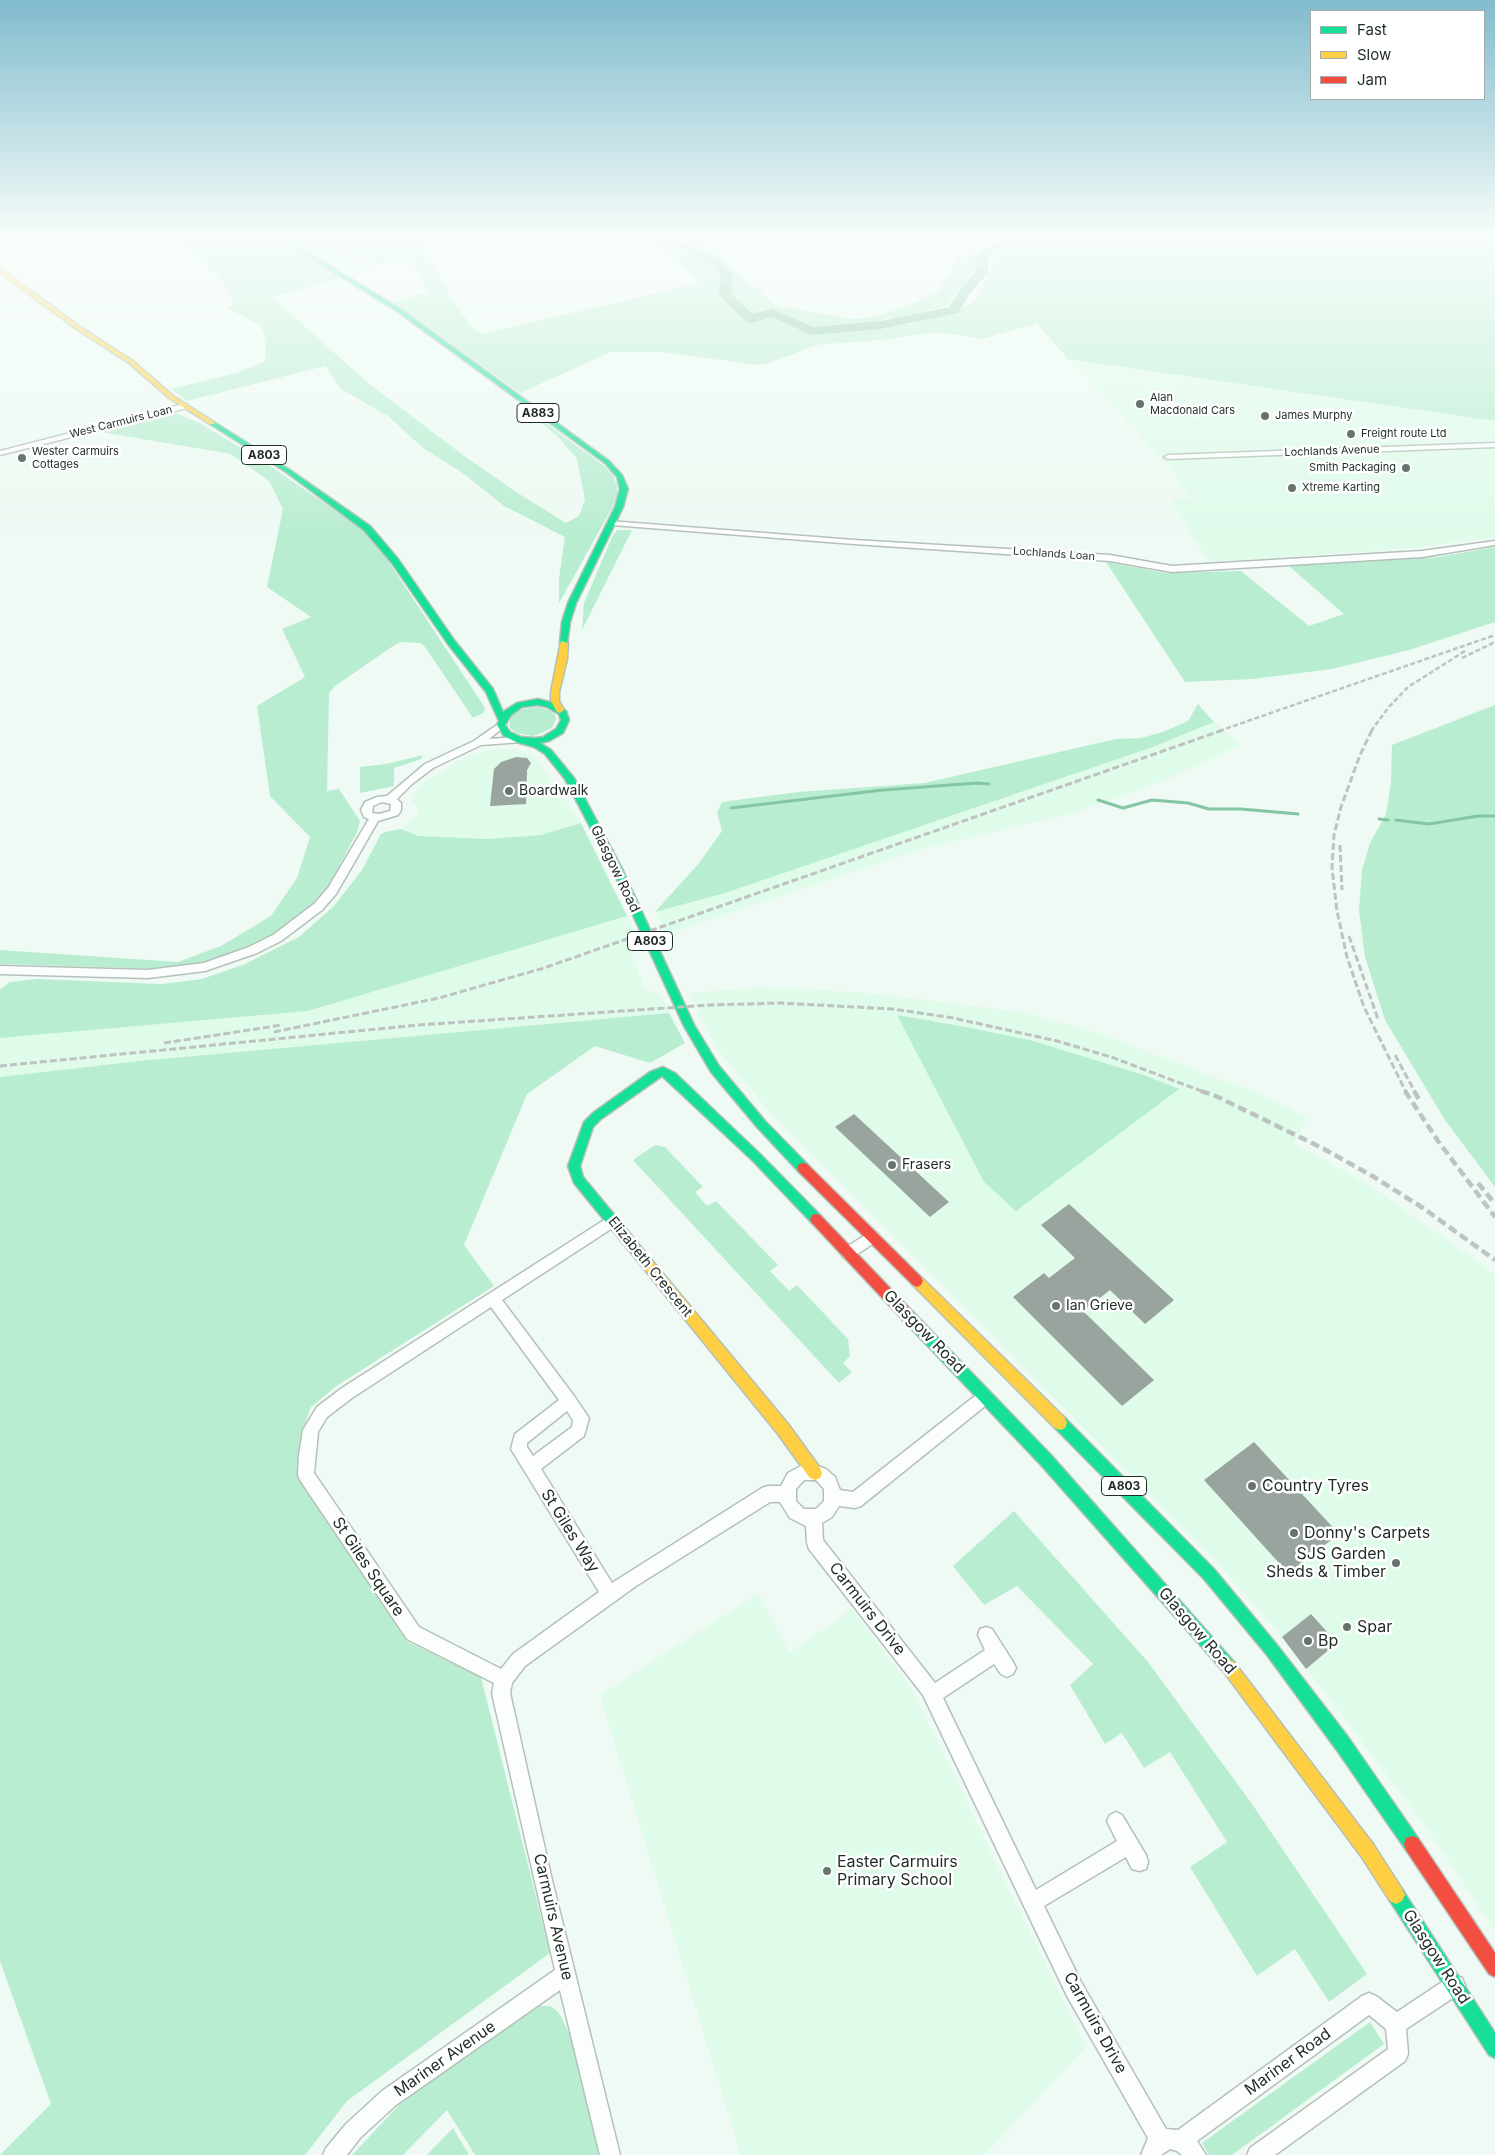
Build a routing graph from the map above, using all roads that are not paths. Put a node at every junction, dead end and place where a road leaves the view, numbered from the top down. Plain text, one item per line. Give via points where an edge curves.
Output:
1 (90, 336) edge
2 (434, 336) edge
3 (184, 406) junction
4 (1494, 446) edge
5 (0, 453) edge
6 (1168, 457) dead end
7 (612, 523) junction
8 (1495, 543) edge
9 (559, 675) junction
10 (485, 684) junction
11 (528, 703) junction
12 (560, 710) junction
13 (502, 722) junction
14 (556, 734) junction
15 (521, 741) junction
16 (477, 743) junction
17 (556, 760) junction
18 (390, 799) junction
19 (375, 818) junction
20 (0, 970) edge
21 (663, 1071) joint
22 (612, 1221) junction
23 (872, 1237) junction
24 (848, 1253) junction
25 (493, 1299) junction
26 (985, 1396) junction
27 (569, 1401) junction
28 (531, 1467) junction
29 (815, 1473) junction
30 (787, 1494) junction
31 (833, 1497) junction
32 (814, 1518) junction
33 (610, 1594) junction
34 (986, 1635) dead end
35 (997, 1652) junction
36 (1007, 1668) dead end
37 (504, 1679) junction
38 (932, 1695) junction
39 (1116, 1821) dead end
40 (1129, 1844) junction
41 (1139, 1862) dead end
42 (1032, 1903) junction
43 (1495, 1968) edge
44 (566, 1974) junction
45 (1455, 1985) junction
46 (1396, 2024) junction
47 (1495, 2049) edge
48 (1164, 2146) edge
49 (333, 2155) edge
50 (610, 2155) edge
51 (1196, 2155) edge
52 (1257, 2155) edge

1 - 3 main road, A803 via 131,362
2 - 7 main road, A883 via 607,462 620,476 624,489
3 - 5 street, West Carmuirs Loan
3 - 10 main road, A803 via 288,471 367,528
4 - 6 street, Lochlands Avenue
7 - 8 street, Lochlands Loan via 1110,558 1172,569 1422,554
7 - 9 main road, A883 via 572,603 566,622
9 - 11 main road via 548,690
9 - 12 main road via 554,696
10 - 11 main road, A803 via 499,695
10 - 13 main road, A803
11 - 12 main road via 545,703
11 - 13 main road via 510,710
12 - 14 main road via 565,720
13 - 15 main road via 506,734
13 - 16 street
14 - 15 main road via 541,740
14 - 17 main road via 552,747
15 - 16 street
15 - 17 main road, A803 via 543,748
16 - 18 street via 429,766
17 - 23 main road, Glasgow Road / A803 via 600,836 689,1026 715,1069 761,1124
18 - 19 street via 397,806 394,813
18 - 19 street via 376,800 367,807 368,815
19 - 20 street via 332,891 318,907 277,938 253,950 205,967 148,974
21 - 22 main road, Elizabeth Crescent via 588,1125 574,1166 578,1179
21 - 24 main road, Glasgow Road via 756,1157
22 - 25 street, St Giles Square
22 - 29 main road, Elizabeth Crescent via 783,1429
23 - 24 street
23 - 43 main road, Glasgow Road / A803 via 1209,1574 1272,1650 1342,1744
24 - 26 main road, Glasgow Road
25 - 27 street
25 - 37 street, St Giles Square via 322,1412 311,1430 306,1475 413,1633
26 - 31 street via 855,1500
26 - 45 main road, Glasgow Road via 1234,1672 1368,1850
27 - 28 street, St Giles Way via 520,1439 519,1449
27 - 28 street via 581,1418 579,1431
28 - 33 street, St Giles Way
29 - 30 street via 798,1475 788,1487
29 - 31 street via 830,1484
30 - 32 street via 788,1503 798,1515
30 - 33 street via 768,1494
31 - 32 street via 827,1512
32 - 38 street, Carmuirs Drive via 815,1543
33 - 37 street via 519,1660
34 - 35 street
35 - 36 street
35 - 38 street
37 - 44 street, Carmuirs Avenue via 501,1693
38 - 42 street, Carmuirs Drive
39 - 40 street
40 - 41 street
40 - 42 street
42 - 48 street, Carmuirs Drive via 1074,1989
44 - 49 street, Mariner Avenue via 389,2098 353,2131
44 - 50 street, Carmuirs Avenue
45 - 46 street
45 - 47 main road, Glasgow Road
46 - 48 street, Mariner Road via 1369,2003
46 - 52 street via 1398,2054
48 - 51 street, Carmuirs Drive via 1187,2145

